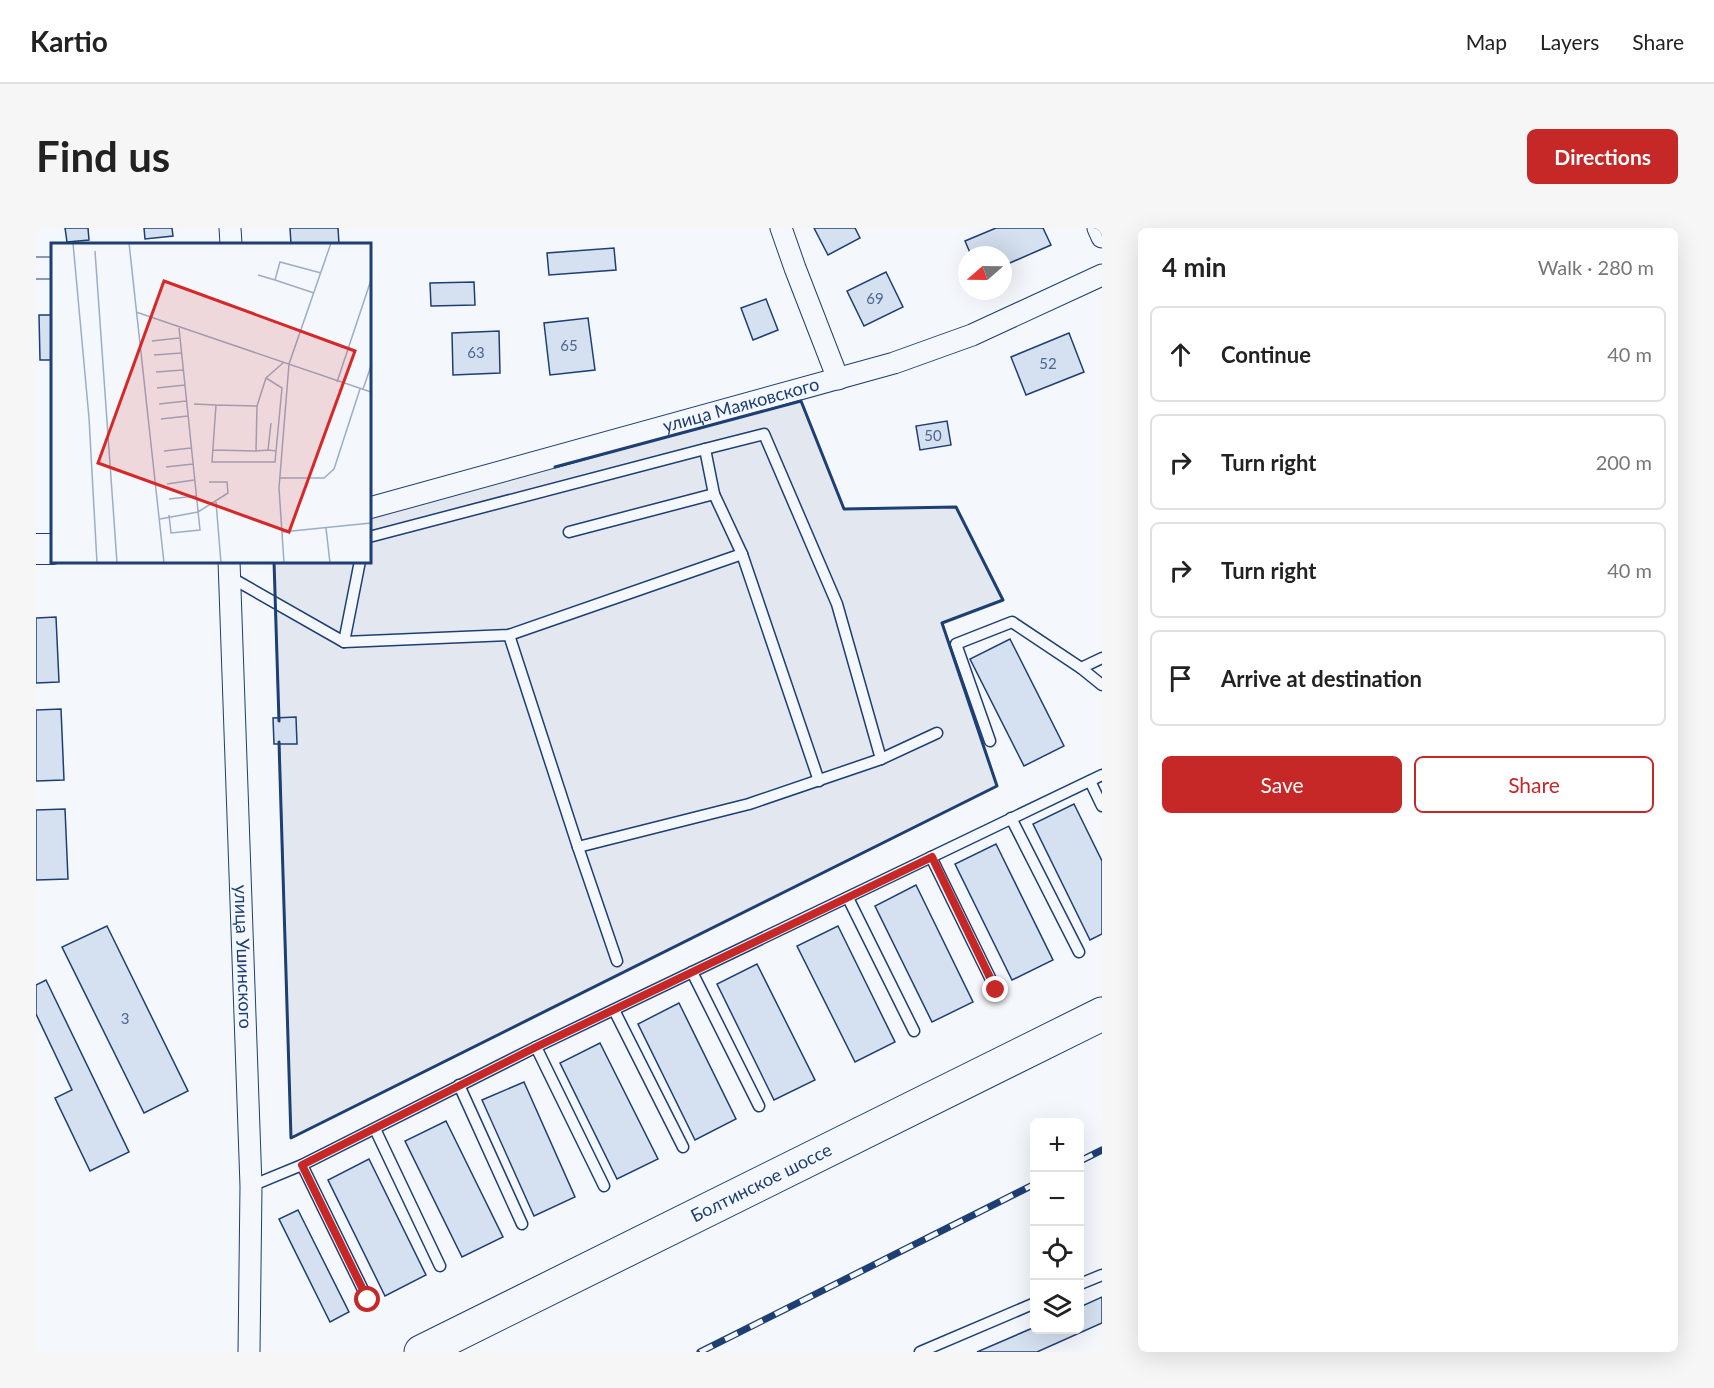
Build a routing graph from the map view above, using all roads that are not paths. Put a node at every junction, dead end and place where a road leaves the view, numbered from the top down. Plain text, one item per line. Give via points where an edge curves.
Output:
1 (230, 228) edge
2 (781, 228) edge
3 (1098, 228) edge
4 (1102, 237) edge
5 (231, 243) edge
6 (1102, 275) edge
7 (838, 379) junction
8 (705, 449) junction
9 (714, 494) junction
10 (370, 508) edge
11 (569, 532) dead end
12 (370, 537) edge
13 (742, 554) junction
14 (360, 562) edge
15 (229, 569) edge
16 (509, 635) junction
17 (344, 642) junction
18 (1102, 658) edge
19 (1081, 668) junction
20 (1102, 685) edge
21 (937, 733) dead end
22 (990, 741) dead end
23 (881, 759) junction
24 (1102, 775) edge
25 (819, 780) junction
26 (1090, 782) junction
27 (1102, 806) edge
28 (1011, 818) junction
29 (578, 848) junction
30 (932, 857) junction
31 (848, 898) junction
32 (1079, 952) dead end
33 (617, 962) dead end
34 (692, 972) junction
35 (996, 990) dead end
36 (614, 1010) junction
37 (1102, 1014) edge
38 (914, 1031) dead end
39 (536, 1047) junction
40 (459, 1085) junction
41 (759, 1106) dead end
42 (375, 1129) junction
43 (683, 1147) dead end
44 (302, 1165) junction
45 (251, 1186) junction
46 (604, 1186) dead end
47 (522, 1224) dead end
48 (440, 1266) dead end
49 (1102, 1275) edge
50 (1084, 1282) edge
51 (368, 1300) dead end
52 (1030, 1306) edge
53 (249, 1352) edge
54 (421, 1352) edge
55 (920, 1352) edge

1 - 5 street
2 - 7 street
3 - 4 street
6 - 7 street, улица Маяковского via 972,335
7 - 10 street, улица Маяковского
8 - 9 lane
8 - 12 lane
8 - 23 lane via 764,434 837,604
9 - 11 lane
9 - 13 lane
13 - 16 lane
13 - 25 lane
14 - 17 lane
15 - 17 lane
15 - 45 street, улица Ушинского
16 - 17 lane
16 - 29 lane
18 - 19 lane
19 - 20 lane
19 - 22 lane via 1012,622 956,644
21 - 23 lane
23 - 25 lane
24 - 26 lane
25 - 29 lane via 749,804
26 - 27 lane
26 - 28 lane
28 - 30 lane
28 - 32 lane
29 - 33 lane
30 - 31 lane
30 - 35 lane
31 - 34 lane
31 - 38 lane
34 - 36 lane
34 - 41 lane
36 - 39 lane
36 - 43 lane
37 - 54 main road, Болтинское шоссе
39 - 40 lane
39 - 46 lane
40 - 42 lane
40 - 47 lane
42 - 44 lane
42 - 48 lane
44 - 45 lane
44 - 51 lane
45 - 53 street, улица Ушинского
49 - 50 lane
52 - 55 lane

